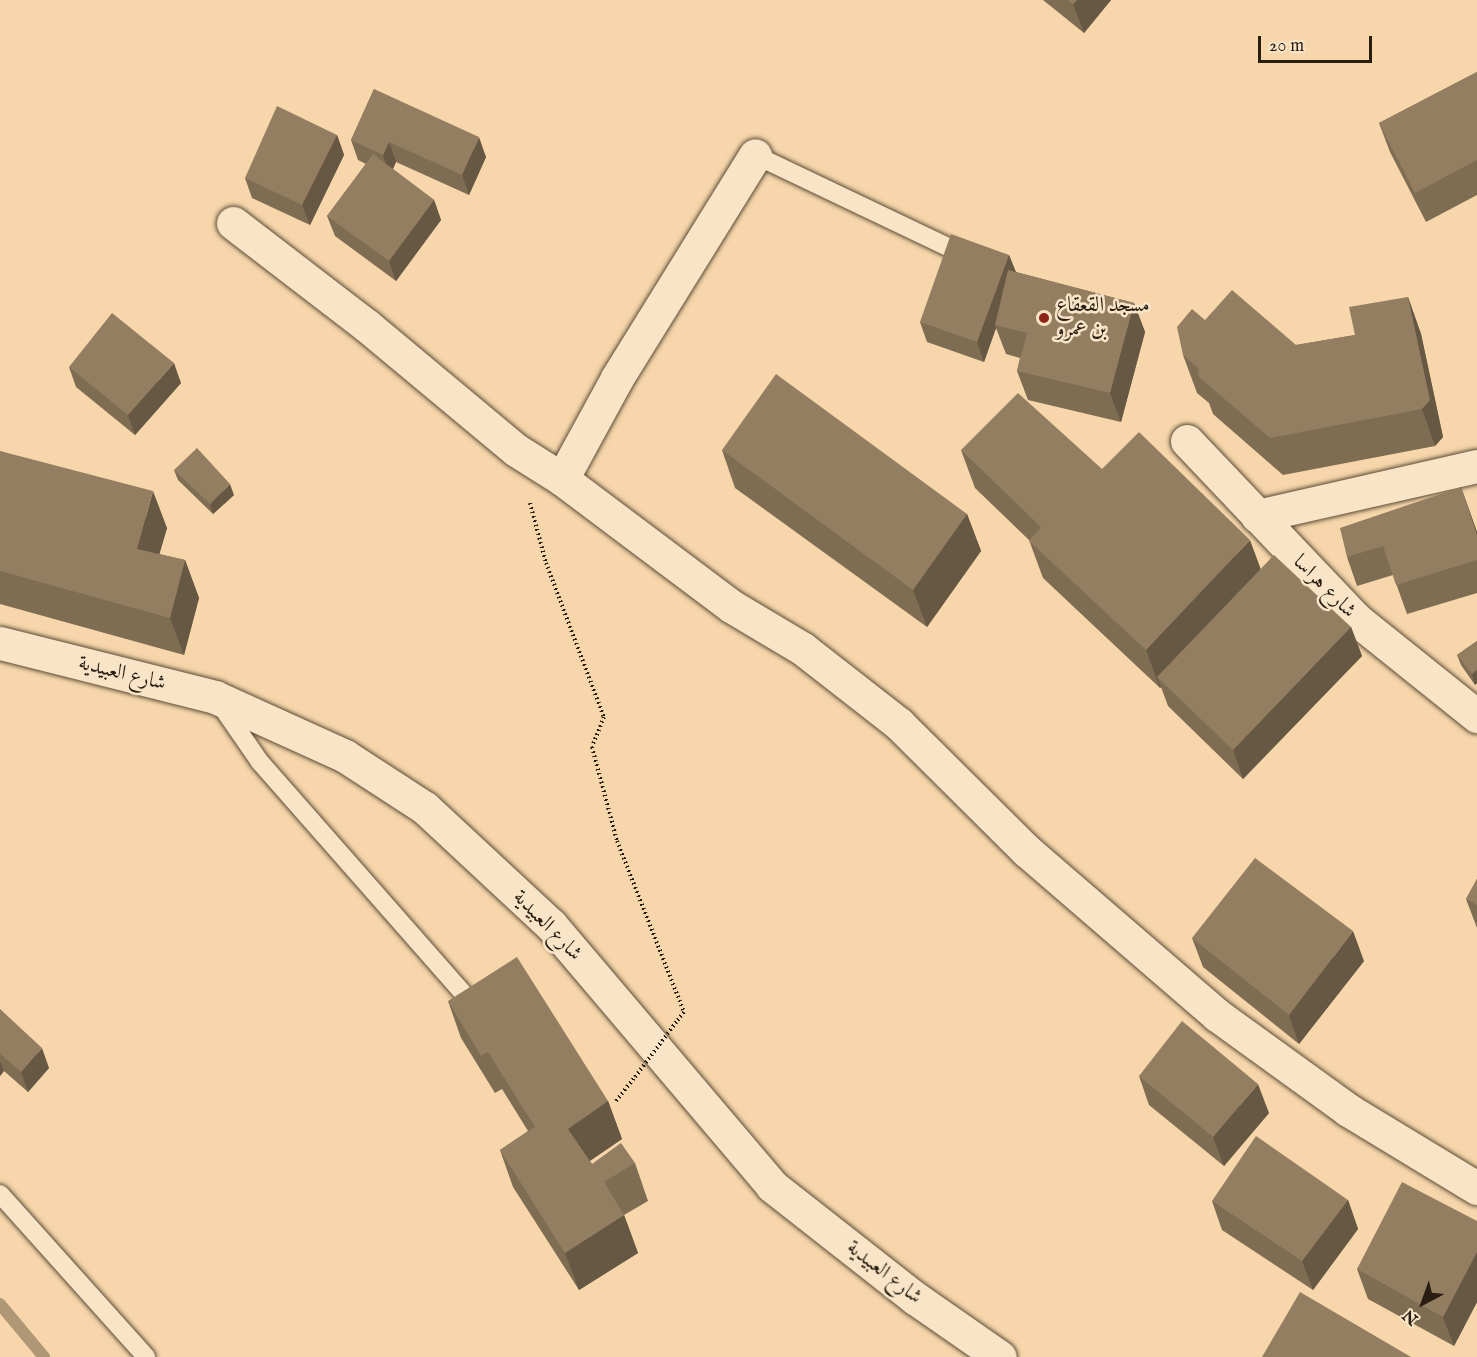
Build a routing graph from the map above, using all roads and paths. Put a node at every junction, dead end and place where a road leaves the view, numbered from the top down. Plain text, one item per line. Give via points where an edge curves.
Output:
1 (755, 155) joint
2 (233, 223) dead end
3 (950, 248) edge
4 (1187, 441) dead end
5 (516, 450) junction
6 (1477, 466) edge
7 (562, 479) junction
8 (1257, 516) junction
9 (0, 643) edge
10 (215, 697) junction
11 (1477, 716) edge
12 (470, 1000) edge
13 (616, 1101) dead end
14 (1477, 1188) edge
15 (0, 1194) edge
16 (146, 1357) edge
17 (1000, 1357) edge

1 - 3 lane
1 - 7 street via 617,378
2 - 5 street via 366,325
4 - 8 street, شارع هراسا
5 - 7 street
5 - 13 path, bridge via 546,563 603,717 592,747 616,841 684,1012
6 - 8 street
7 - 14 street via 731,606 803,649 899,724 1027,851 1217,1015 1348,1110
8 - 11 street, شارع هراسا via 1357,620
9 - 10 street, شارع العبيدية
10 - 12 lane via 260,762
10 - 17 street, شارع العبيدية via 345,756 425,808 550,926 772,1186 915,1298
15 - 16 lane

